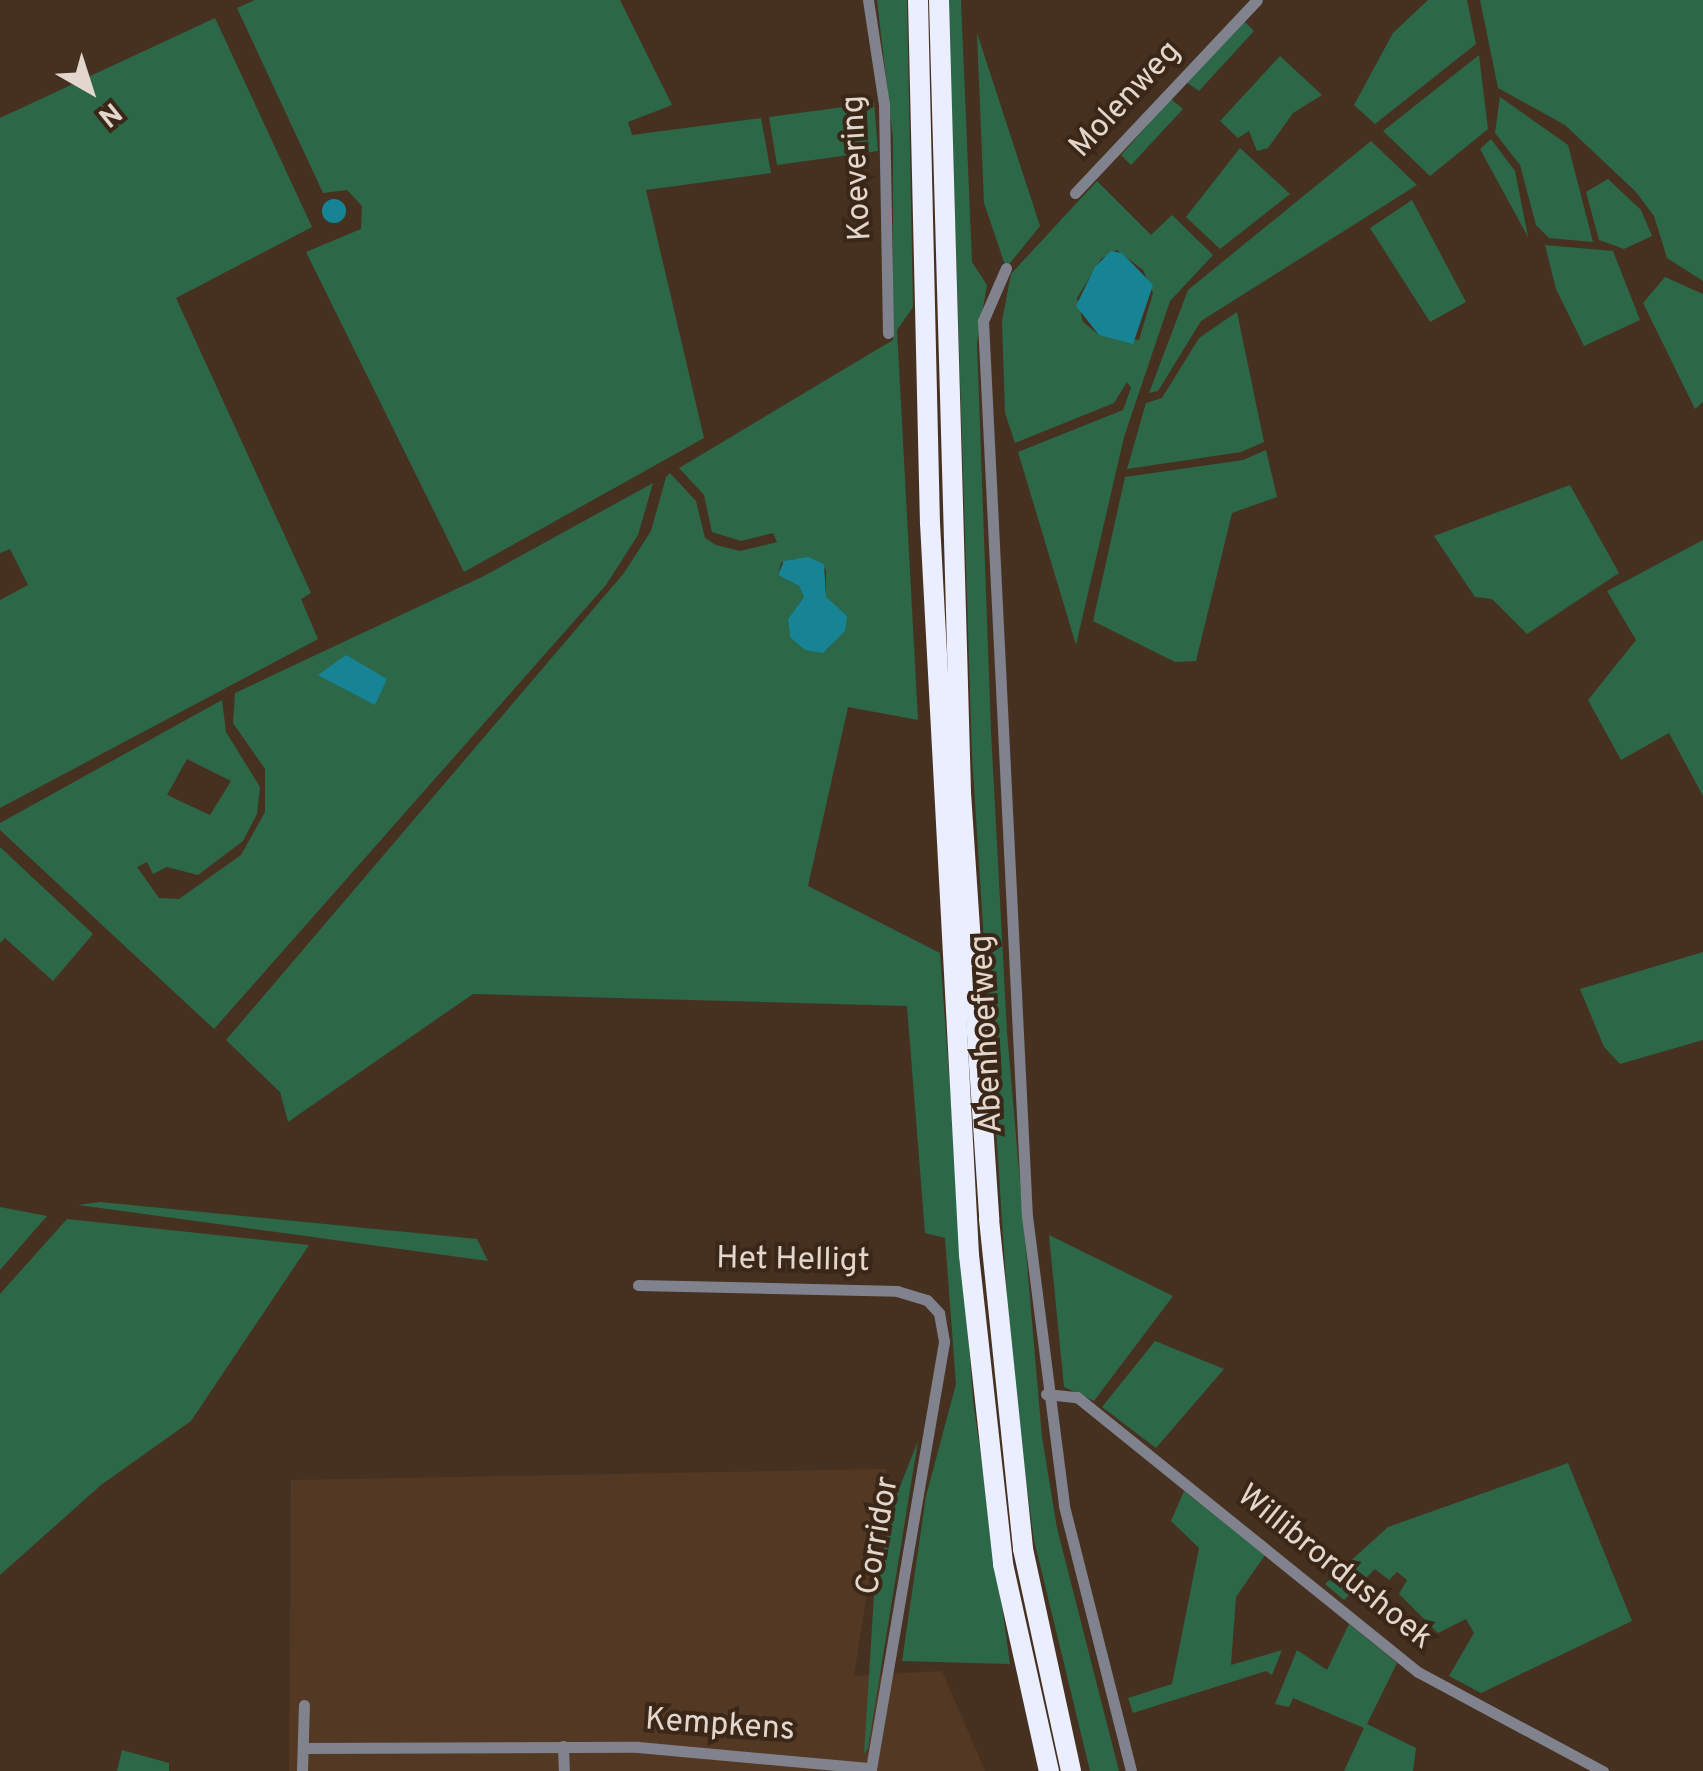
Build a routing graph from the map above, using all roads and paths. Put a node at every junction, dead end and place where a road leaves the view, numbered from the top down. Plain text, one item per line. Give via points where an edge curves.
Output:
1 (868, 0) edge
2 (918, 0) edge
3 (939, 0) edge
4 (1257, 0) edge
5 (1075, 193) dead end
6 (1006, 268) dead end
7 (888, 333) dead end
8 (638, 1285) dead end
9 (940, 1313) joint
10 (1046, 1394) junction
11 (304, 1704) dead end
12 (564, 1746) junction
13 (303, 1748) junction
14 (871, 1770) edge
15 (302, 1771) edge
16 (564, 1771) edge
17 (1050, 1771) edge
18 (1071, 1771) edge
19 (1132, 1771) edge
20 (1603, 1771) edge

1 - 7 street, Koevering via 884,104
2 - 17 highway via 931,542 970,1255 1003,1564
3 - 18 highway via 961,793 989,1220 1023,1549
4 - 5 street, Molenweg
6 - 10 street, Abenhoefweg via 982,320 990,565 1022,1144
8 - 9 street, Het Helligt via 897,1292 926,1300
9 - 14 street, Corridor via 944,1342
10 - 19 street, Abenhoefweg via 1078,1574
10 - 20 street, Willibrordushoek via 1077,1396 1418,1672
11 - 13 street
12 - 13 street, Kempkens
12 - 14 street, Kempkens via 766,1755
12 - 16 street
13 - 15 street

